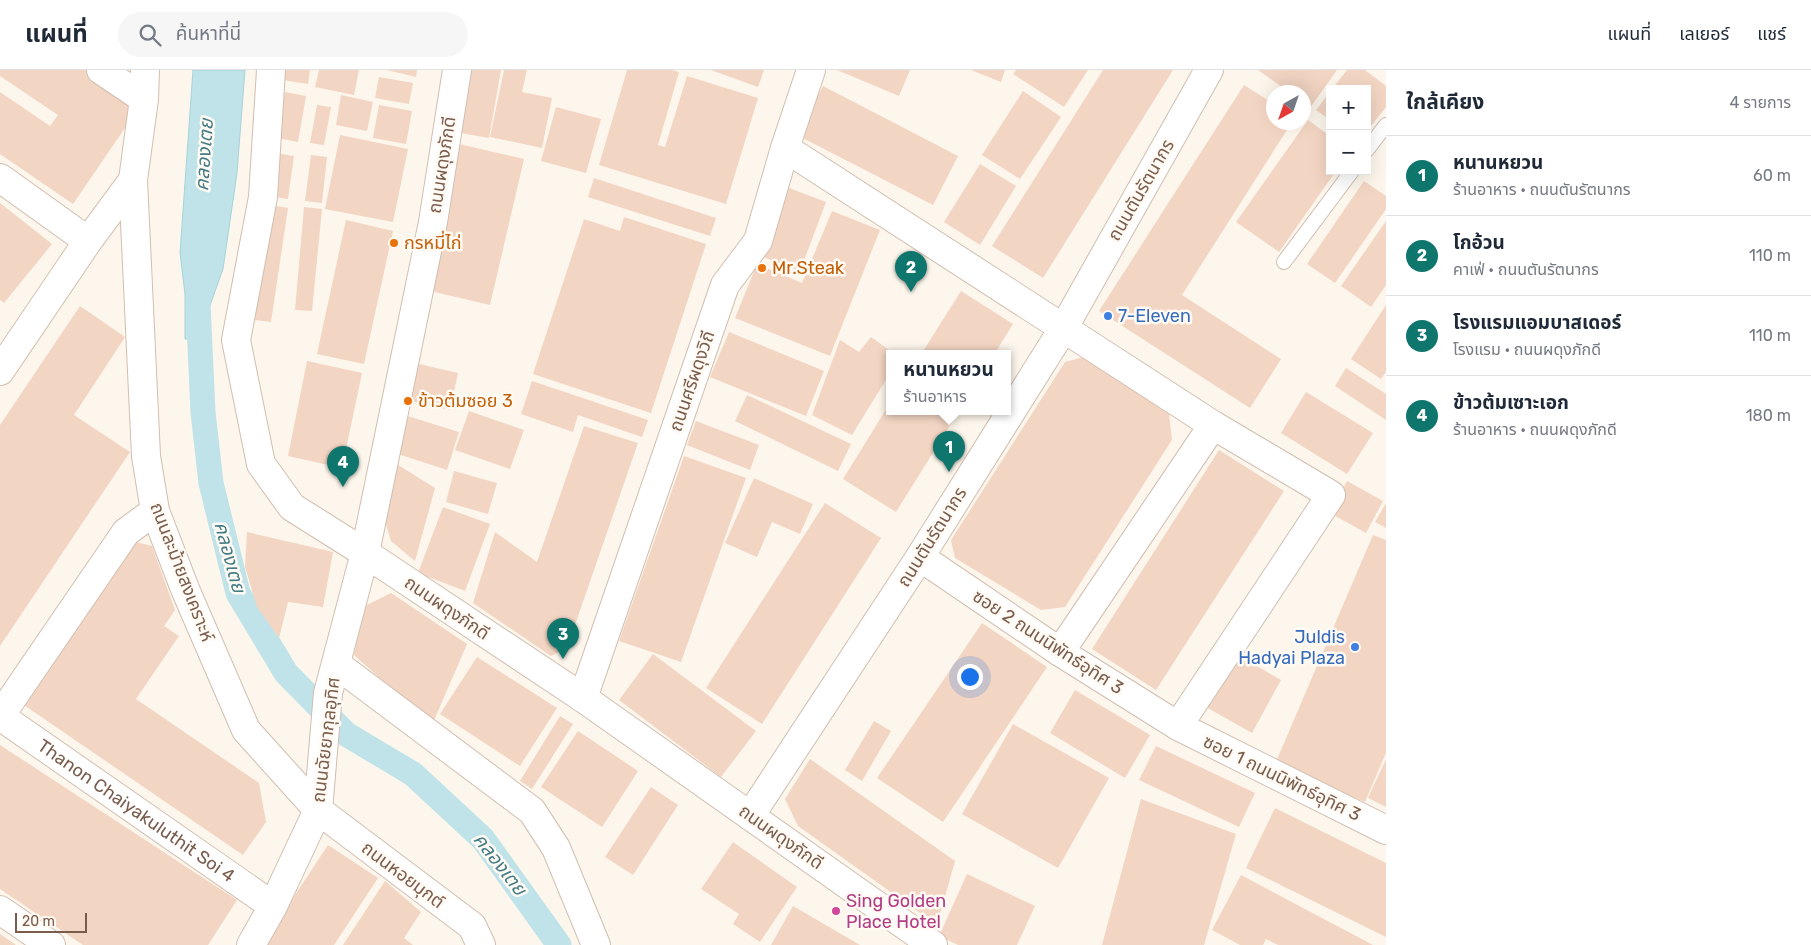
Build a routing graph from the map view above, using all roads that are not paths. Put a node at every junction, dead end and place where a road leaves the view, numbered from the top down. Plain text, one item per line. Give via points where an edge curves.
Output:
1 (101, 70) edge
2 (145, 70) edge
3 (271, 70) edge
4 (457, 70) edge
5 (811, 70) edge
6 (1210, 70) edge
7 (144, 99) junction
8 (1386, 125) edge
9 (1371, 145) edge
10 (784, 148) junction
11 (1349, 175) edge
12 (0, 178) edge
13 (133, 180) junction
14 (88, 241) junction
15 (1284, 262) dead end
16 (1063, 329) junction
17 (0, 371) edge
18 (1011, 412) edge
19 (1009, 415) edge
20 (1213, 425) junction
21 (155, 511) junction
22 (365, 553) junction
23 (920, 557) junction
24 (1060, 652) junction
25 (336, 664) junction
26 (583, 698) junction
27 (0, 716) edge
28 (1178, 726) junction
29 (319, 798) junction
30 (750, 816) junction
31 (1386, 830) edge
32 (273, 906) junction
33 (0, 910) edge
34 (51, 945) edge
35 (252, 945) edge
36 (481, 945) edge
37 (596, 945) edge
38 (933, 945) edge

1 - 7 street
2 - 7 street, ถนนละม้ายสงเคราะห์
3 - 22 street via 263,197 236,340 261,464 292,508
4 - 22 street, ถนนผดุงภักดี via 434,222
5 - 10 street, ถนนศรีผดุงวิถี
6 - 16 street, ถนนตันรัตนากร
7 - 13 street, ถนนละม้ายสงเคราะห์
8 - 9 lane
10 - 16 street
10 - 26 street, ถนนศรีผดุงวิถี via 758,240 725,285
11 - 15 lane
12 - 14 street
13 - 14 street, ถนนละม้ายสงเคราะห์
13 - 21 street, ถนนละม้ายสงเคราะห์ via 146,456
14 - 17 street, ถนนละม้ายสงเคราะห์
16 - 18 street, ถนนตันรัตนากร
16 - 20 street
19 - 23 street, ถนนตันรัตนากร
20 - 24 street
20 - 28 street via 1330,495
21 - 27 street via 126,532
21 - 29 street, ถนนละม้ายสงเคราะห์ via 246,730
22 - 25 street, ถนนฉัยยากุลอุทิศ
22 - 26 street, ถนนผดุงภักดี
23 - 24 street, ซอย 2 ถนนนิพัทธ์อุทิศ 3
23 - 30 street, ถนนตันรัตนากร
24 - 28 street, ซอย 2 ถนนนิพัทธ์อุทิศ 3
25 - 29 street, ถนนฉัยยากุลอุทิศ via 328,693
25 - 37 street via 532,811 556,848
26 - 30 street, ถนนผดุงภักดี
27 - 32 street, Thanon Chaiyakuluthit Soi 4
28 - 31 street, ซอย 1 ถนนนิพัทธ์อุทิศ 3
29 - 32 street, ถนนฉัยยากุลอุทิศ
29 - 36 street, ถนนหอยมุกต์ via 472,926
30 - 38 street, ถนนผดุงภักดี
32 - 35 street, ถนนฉัยยากุลอุทิศ
33 - 34 street

